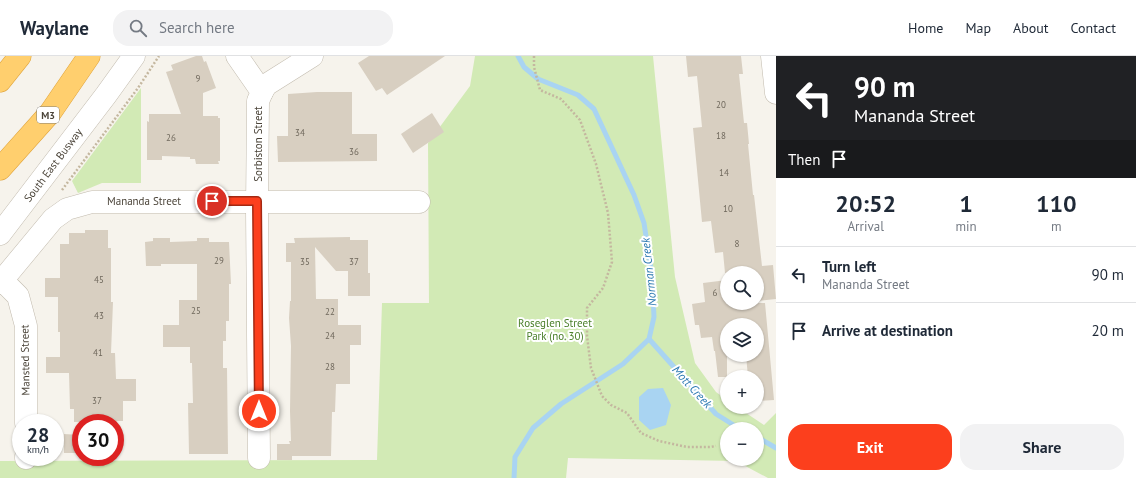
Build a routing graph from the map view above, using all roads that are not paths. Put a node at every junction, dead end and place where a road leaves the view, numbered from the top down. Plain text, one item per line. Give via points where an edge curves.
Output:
1 (20, 56) edge
2 (88, 56) edge
3 (134, 56) edge
4 (237, 56) edge
5 (312, 56) edge
6 (772, 56) edge
7 (0, 82) edge
8 (262, 92) junction
9 (776, 94) edge
10 (106, 95) junction
11 (0, 169) edge
12 (257, 201) junction
13 (419, 202) dead end
14 (0, 215) edge
15 (0, 234) edge
16 (1, 281) edge
17 (26, 414) edge
18 (259, 458) dead end

1 - 7 highway
2 - 11 highway, M3 via 50,113
3 - 10 street, South East Busway
4 - 8 street, Sorbiston Street
5 - 8 street via 266,85
6 - 9 street
8 - 12 street, Sorbiston Street via 258,101
10 - 14 street, South East Busway
10 - 15 street, South East Busway
12 - 13 street, Mananda Street
12 - 16 street, Mananda Street via 92,202 67,208 53,219
12 - 18 street, Sorbiston Street
16 - 17 street, Mansted Street via 18,296 26,326

